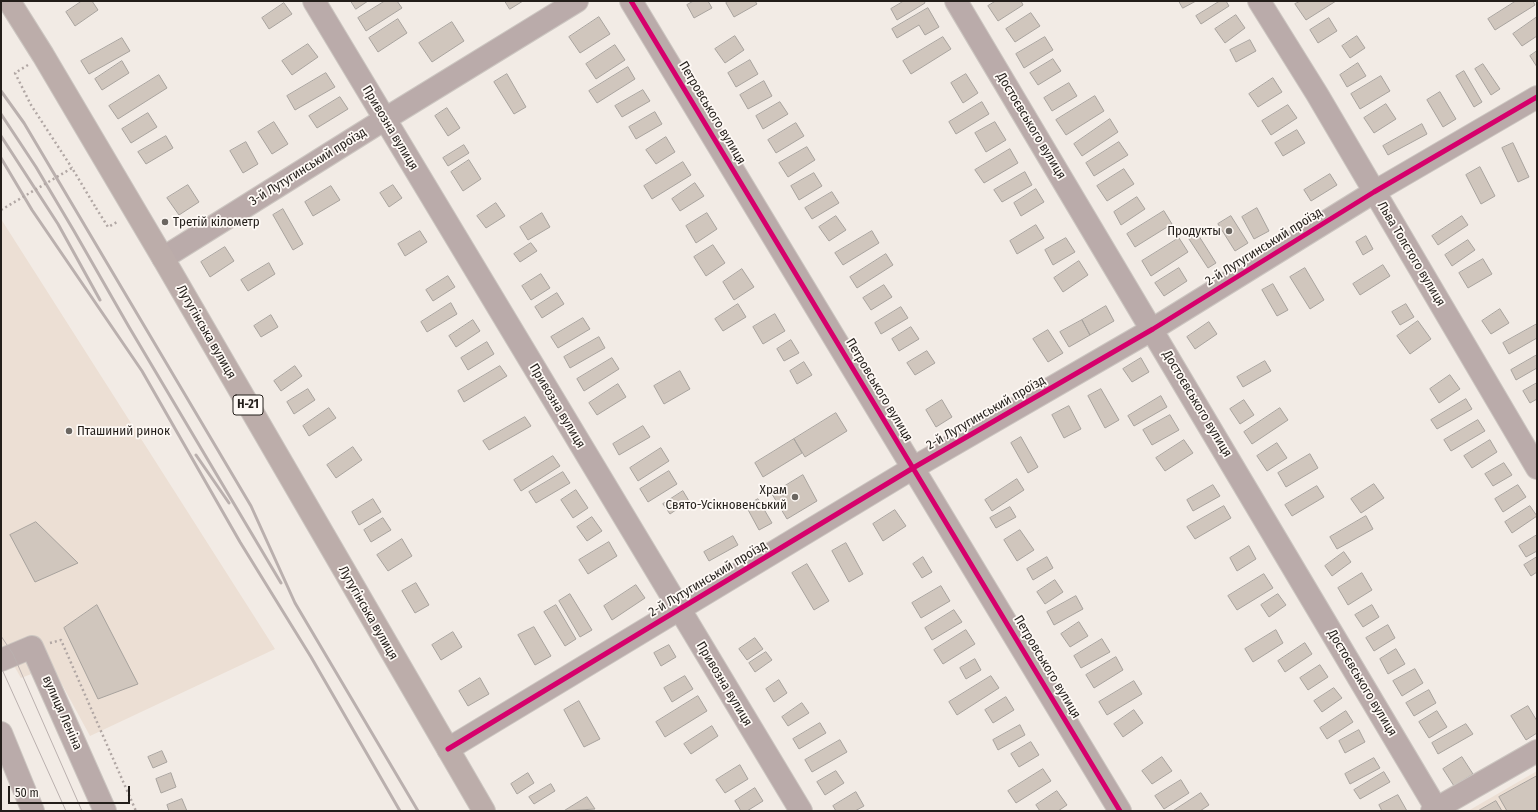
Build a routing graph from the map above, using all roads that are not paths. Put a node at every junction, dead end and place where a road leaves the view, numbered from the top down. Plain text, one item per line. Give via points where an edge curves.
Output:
1 (9, 1) edge
2 (314, 1) edge
3 (577, 1) edge
4 (631, 1) edge
5 (956, 1) edge
6 (1259, 1) edge
7 (1537, 97) edge
8 (385, 119) junction
9 (1374, 192) junction
10 (163, 258) junction
11 (1153, 329) junction
12 (913, 468) junction
13 (1537, 468) edge
14 (679, 609) junction
15 (1, 660) edge
16 (1, 734) edge
17 (448, 749) junction
18 (1537, 751) edge
19 (1434, 810) edge
20 (34, 811) edge
21 (105, 811) edge
22 (484, 811) edge
23 (801, 811) edge
24 (1120, 811) edge

1 - 10 main road, Лутугінська вулиця / Н-21
2 - 8 street, Привозна вулиця
3 - 8 street, 3-й Лутугинський проїзд
4 - 12 street, Петровського вулиця
5 - 11 street, Достоєвського вулиця
6 - 9 street, Льва Толстого вулиця
7 - 9 street, 2-й Лутугинський проїзд
8 - 10 street, 3-й Лутугинський проїзд
8 - 14 street, Привозна вулиця
9 - 11 street, 2-й Лутугинський проїзд
9 - 13 street, Льва Толстого вулиця
10 - 17 main road, Лутугінська вулиця / Н-21
11 - 12 street, 2-й Лутугинський проїзд
11 - 19 street, Достоєвського вулиця
12 - 14 street, 2-й Лутугинський проїзд
12 - 24 street, Петровського вулиця
14 - 17 street, 2-й Лутугинський проїзд
14 - 23 street, Привозна вулиця
15 - 21 street, вулиця Леніна via 32,646
16 - 20 street
17 - 22 main road, Лутугінська вулиця / Н-21
18 - 19 street

